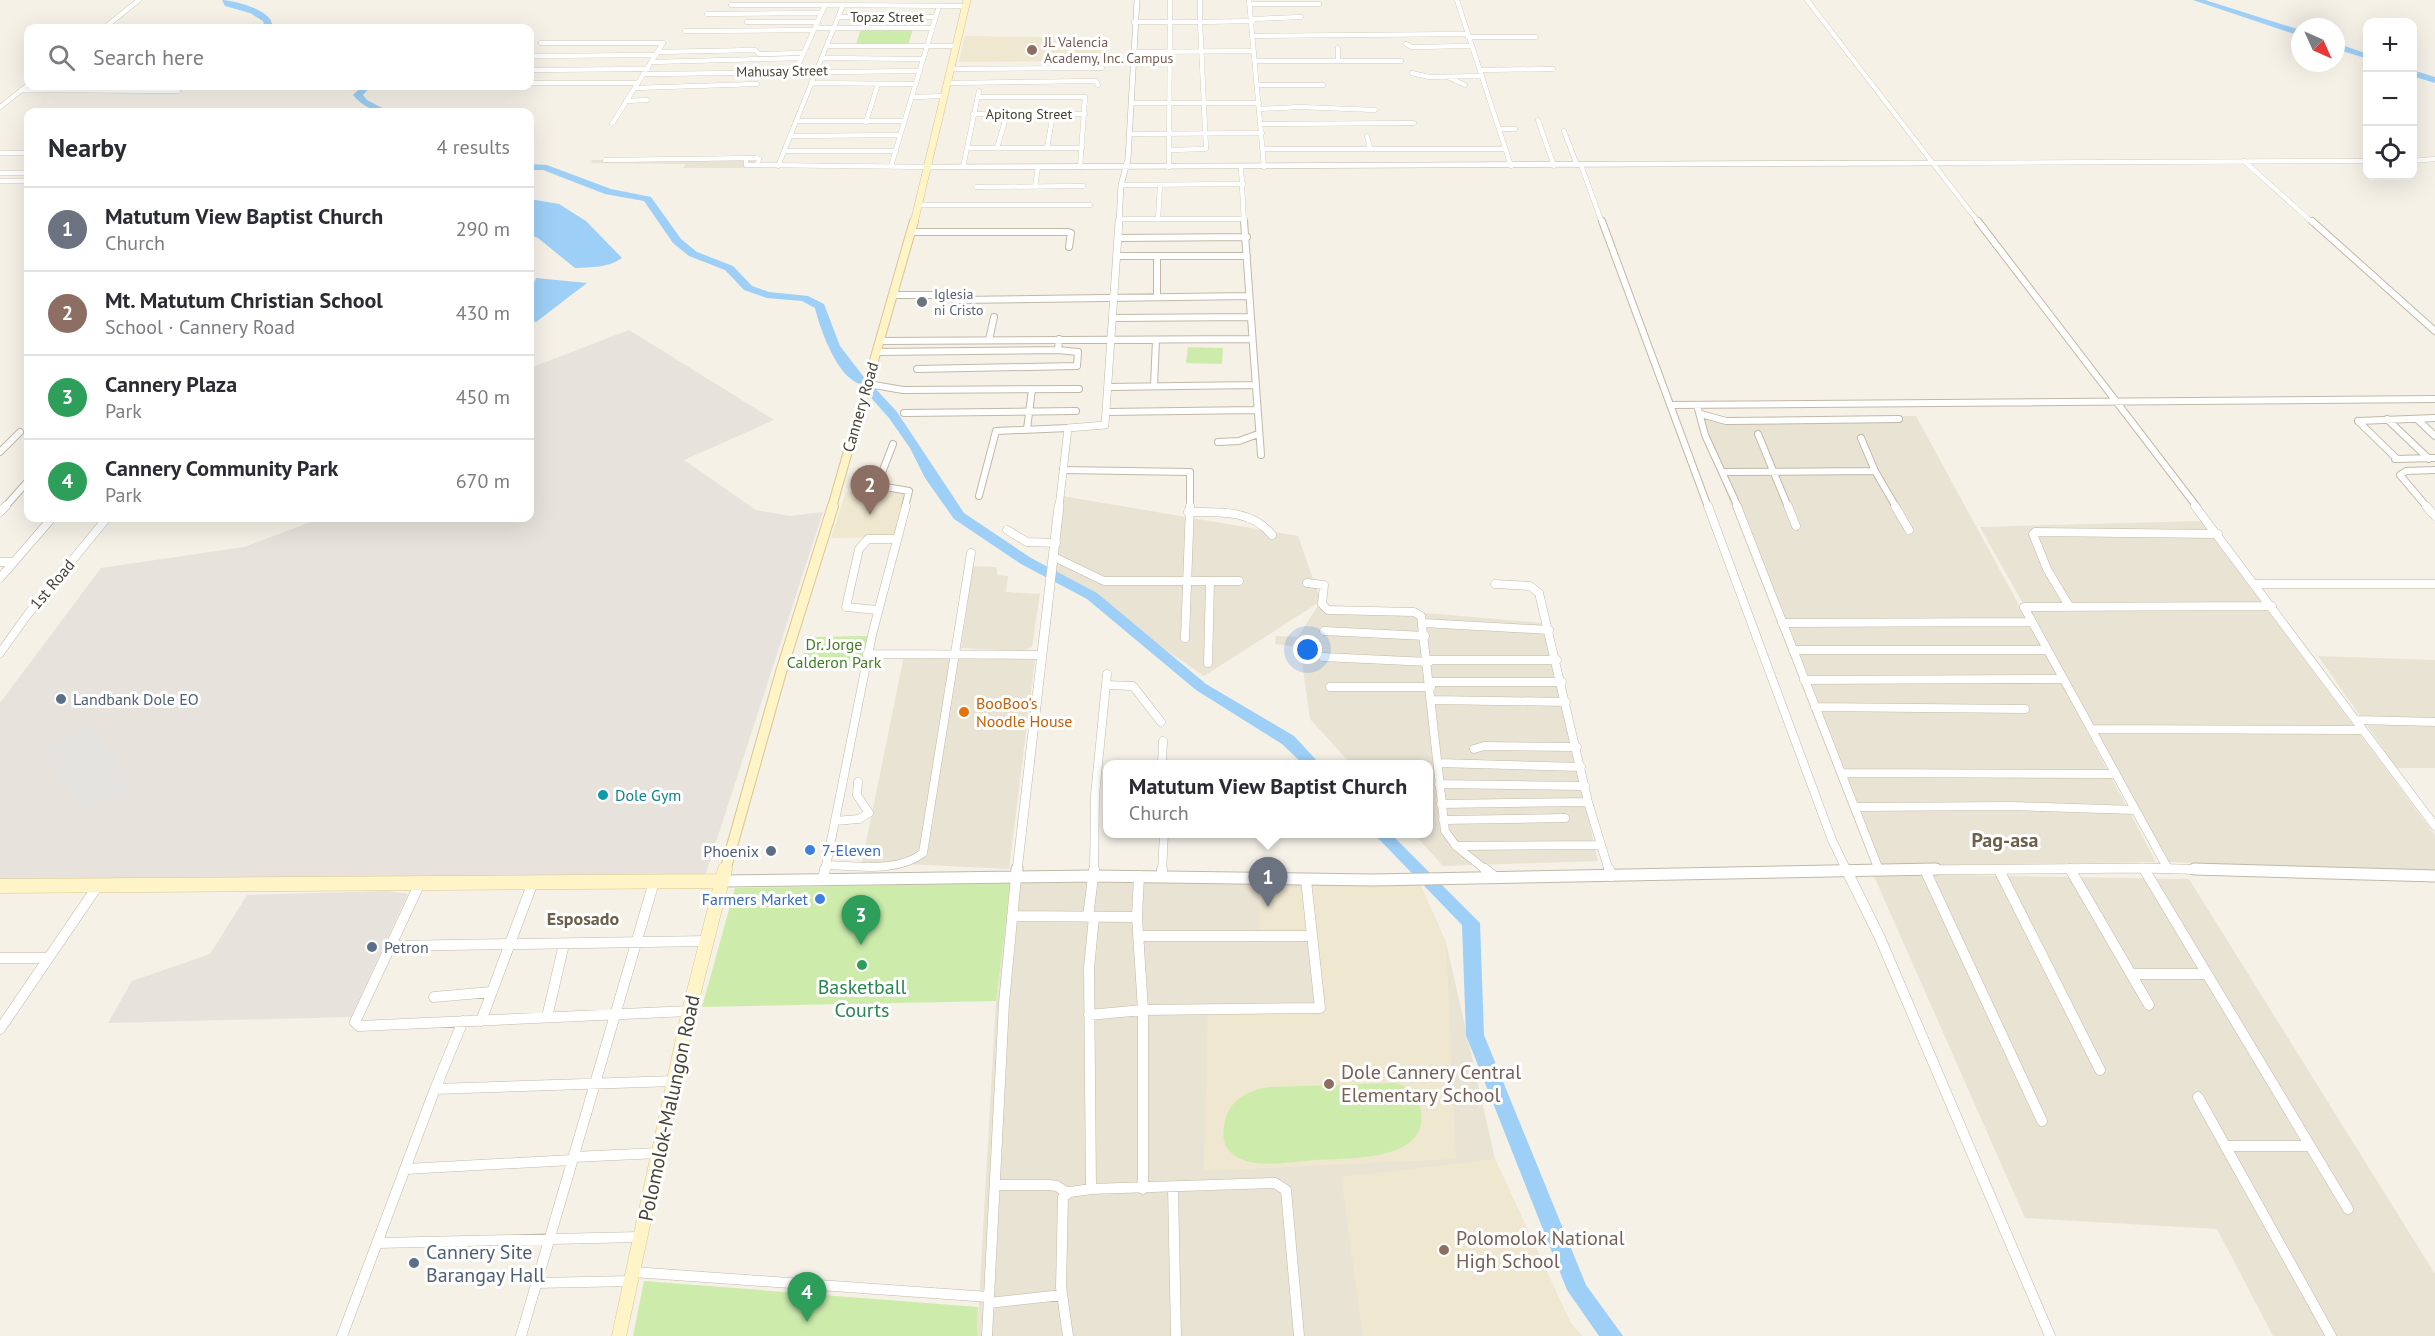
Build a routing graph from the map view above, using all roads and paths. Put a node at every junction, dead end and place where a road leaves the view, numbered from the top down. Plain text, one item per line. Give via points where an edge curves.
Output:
1 (140, 0) edge
2 (1137, 0) edge
3 (1170, 0) edge
4 (1200, 0) edge
5 (1456, 0) edge
6 (1807, 0) edge
7 (1249, 2) edge
8 (966, 3) edge
9 (731, 4) dead end
10 (1319, 4) dead end
11 (825, 5) junction
12 (843, 5) junction
13 (939, 6) junction
14 (821, 13) junction
15 (706, 14) dead end
16 (838, 17) junction
17 (935, 17) junction
18 (1301, 17) dead end
19 (1253, 20) junction
20 (747, 22) dead end
21 (818, 22) junction
22 (1134, 22) junction
23 (1170, 22) junction
24 (1200, 22) junction
25 (109, 24) edge
26 (834, 28) junction
27 (930, 28) junction
28 (814, 29) junction
29 (685, 31) dead end
30 (1468, 35) junction
31 (1254, 36) junction
32 (1295, 36) junction
33 (1536, 37) dead end
34 (542, 43) dead end
35 (1296, 44) dead end
36 (1406, 44) dead end
37 (826, 46) junction
38 (927, 46) junction
39 (957, 46) junction
40 (1472, 46) junction
41 (1338, 48) dead end
42 (1254, 51) junction
43 (1134, 52) junction
44 (1169, 52) junction
45 (1202, 52) junction
46 (657, 54) junction
47 (534, 56) edge
48 (802, 56) junction
49 (822, 58) junction
50 (923, 59) junction
51 (1255, 61) junction
52 (1338, 61) junction
53 (1401, 61) dead end
54 (652, 62) junction
55 (1102, 68) dead end
56 (547, 69) junction
57 (952, 69) junction
58 (1553, 69) dead end
59 (534, 70) edge
60 (796, 70) junction
61 (817, 70) junction
62 (1480, 70) junction
63 (646, 71) junction
64 (920, 71) junction
65 (1412, 73) dead end
66 (543, 75) dead end
67 (1482, 76) junction
68 (1449, 77) junction
69 (949, 82) junction
70 (534, 83) edge
71 (811, 83) junction
72 (757, 84) dead end
73 (878, 84) junction
74 (916, 84) junction
75 (637, 85) junction
76 (1098, 85) dead end
77 (1257, 85) junction
78 (1323, 85) dead end
79 (1465, 85) dead end
80 (24, 88) edge
81 (21, 90) junction
82 (178, 91) dead end
83 (945, 96) junction
84 (913, 97) junction
85 (647, 100) dead end
86 (626, 101) junction
87 (1203, 102) junction
88 (1131, 103) junction
89 (1169, 103) junction
90 (1259, 106) junction
91 (0, 107) edge
92 (1375, 110) dead end
93 (974, 114) junction
94 (1007, 114) junction
95 (1053, 114) junction
96 (1085, 114) junction
97 (1538, 120) dead end
98 (796, 121) junction
99 (904, 121) junction
100 (866, 122) junction
101 (1414, 123) dead end
102 (612, 124) dead end
103 (1261, 124) junction
104 (1499, 129) junction
105 (1515, 129) dead end
106 (1564, 131) dead end
107 (1262, 133) junction
108 (1130, 134) junction
109 (1168, 134) junction
110 (1204, 134) junction
111 (791, 135) junction
112 (900, 135) junction
113 (1367, 136) dead end
114 (1082, 147) junction
115 (967, 148) junction
116 (997, 148) junction
117 (1047, 148) junction
118 (1370, 148) junction
119 (1262, 149) junction
120 (1505, 149) junction
121 (1170, 150) junction
122 (784, 151) junction
123 (896, 151) junction
124 (0, 153) edge
125 (24, 153) edge
126 (2435, 159) edge
127 (605, 160) dead end
128 (2244, 161) junction
129 (2363, 161) edge
130 (2417, 161) edge
131 (746, 162) dead end
132 (1930, 163) junction
133 (757, 165) junction
134 (778, 165) junction
135 (1579, 165) junction
136 (891, 166) junction
137 (1511, 166) junction
138 (1554, 166) junction
139 (929, 167) junction
140 (963, 167) junction
141 (1038, 167) junction
142 (1080, 167) junction
143 (1126, 167) junction
144 (1169, 167) junction
145 (1241, 167) junction
146 (1264, 167) junction
147 (0, 173) edge
148 (24, 173) edge
149 (24, 181) edge
150 (0, 182) edge
151 (1243, 184) junction
152 (1121, 185) junction
153 (1160, 185) junction
154 (1083, 186) dead end
155 (976, 187) dead end
156 (1035, 187) junction
157 (919, 205) junction
158 (1090, 205) dead end
159 (1119, 219) junction
160 (1158, 219) junction
161 (1245, 219) junction
162 (911, 232) junction
163 (1247, 237) junction
164 (1119, 238) junction
165 (1069, 247) dead end
166 (1117, 256) junction
167 (1157, 256) junction
168 (1247, 256) junction
169 (892, 295) junction
170 (1113, 296) junction
171 (1157, 296) junction
172 (1249, 296) junction
173 (1251, 316) junction
174 (994, 317) dead end
175 (1113, 318) junction
176 (2435, 331) edge
177 (1059, 339) junction
178 (1251, 339) junction
179 (879, 340) junction
180 (989, 340) junction
181 (1111, 340) junction
182 (1155, 340) junction
183 (1058, 350) junction
184 (876, 352) junction
185 (917, 369) dead end
186 (868, 384) junction
187 (1154, 386) junction
188 (1254, 386) junction
189 (1108, 387) junction
190 (1032, 389) junction
191 (1079, 389) dead end
192 (2435, 400) edge
193 (2118, 402) junction
194 (1670, 405) junction
195 (1697, 405) junction
196 (1256, 410) junction
197 (1076, 411) dead end
198 (1029, 412) junction
199 (1107, 412) junction
200 (904, 413) dead end
201 (1701, 414) junction
202 (2435, 418) edge
203 (1899, 419) dead end
204 (2387, 419) junction
205 (2417, 419) junction
206 (1068, 428) junction
207 (1027, 429) junction
208 (20, 432) dead end
209 (1258, 434) junction
210 (1758, 434) dead end
211 (2435, 436) edge
212 (1861, 438) dead end
213 (1218, 442) dead end
214 (893, 444) dead end
215 (0, 452) edge
216 (1261, 455) dead end
217 (2432, 459) edge
218 (1064, 470) junction
219 (2435, 470) edge
220 (1772, 471) junction
221 (1875, 471) junction
222 (1724, 472) junction
223 (24, 485) edge
224 (978, 496) dead end
225 (0, 512) edge
226 (1188, 512) junction
227 (2435, 516) edge
228 (48, 522) edge
229 (104, 522) edge
230 (1796, 526) dead end
231 (1909, 530) dead end
232 (1007, 531) dead end
233 (2218, 534) junction
234 (1272, 535) dead end
235 (897, 539) junction
236 (1056, 543) junction
237 (971, 553) dead end
238 (1054, 557) junction
239 (0, 562) edge
240 (13, 562) junction
241 (0, 578) edge
242 (1239, 581) dead end
243 (1189, 582) junction
244 (1210, 582) junction
245 (1307, 583) dead end
246 (1496, 584) dead end
247 (2256, 584) junction
248 (2435, 584) edge
249 (2069, 606) junction
250 (2272, 606) junction
251 (878, 610) junction
252 (2031, 622) junction
253 (1423, 623) junction
254 (1782, 623) junction
255 (1549, 630) junction
256 (1324, 631) dead end
257 (1425, 636) junction
258 (1185, 638) dead end
259 (1793, 650) junction
260 (2046, 650) junction
261 (0, 652) edge
262 (867, 654) junction
263 (954, 655) junction
264 (1040, 655) junction
265 (1323, 657) dead end
266 (1557, 660) junction
267 (1429, 661) junction
268 (1208, 663) dead end
269 (1107, 674) dead end
270 (2063, 679) junction
271 (1804, 680) junction
272 (1562, 682) junction
273 (1106, 685) junction
274 (1431, 685) junction
275 (1330, 687) dead end
276 (1432, 700) junction
277 (1566, 702) junction
278 (1815, 707) junction
279 (2025, 709) dead end
280 (2356, 720) junction
281 (1161, 722) dead end
282 (2435, 722) edge
283 (2091, 729) junction
284 (2363, 730) junction
285 (1163, 741) dead end
286 (1576, 747) junction
287 (1474, 749) dead end
288 (1162, 760) edge
289 (1438, 763) junction
290 (1581, 768) junction
291 (1842, 773) junction
292 (2114, 774) junction
293 (858, 782) dead end
294 (1440, 784) junction
295 (1585, 786) junction
296 (1588, 802) junction
297 (1441, 804) junction
298 (1855, 807) junction
299 (2135, 810) junction
300 (1565, 818) dead end
301 (835, 820) junction
302 (1443, 820) junction
303 (2435, 826) edge
304 (1164, 838) edge
305 (1601, 845) junction
306 (1456, 846) junction
307 (826, 865) junction
308 (2143, 868) junction
309 (2168, 868) junction
310 (2070, 869) junction
311 (1845, 870) junction
312 (1879, 870) junction
313 (1925, 870) junction
314 (1999, 870) junction
315 (1094, 876) junction
316 (1138, 876) junction
317 (1162, 876) junction
318 (1611, 876) junction
319 (2435, 876) edge
320 (1016, 877) junction
321 (1496, 878) junction
322 (823, 879) junction
323 (1306, 880) junction
324 (722, 881) junction
325 (533, 882) junction
326 (654, 882) junction
327 (420, 883) junction
328 (0, 886) edge
329 (97, 887) junction
330 (1012, 916) junction
331 (1091, 917) junction
332 (1137, 917) junction
333 (1138, 936) junction
334 (1311, 936) junction
335 (706, 941) junction
336 (636, 942) junction
337 (564, 944) junction
338 (509, 945) junction
339 (392, 946) junction
340 (0, 958) edge
341 (47, 958) junction
342 (2132, 974) junction
343 (2205, 974) junction
344 (491, 992) junction
345 (434, 997) dead end
346 (2149, 1005) dead end
347 (1143, 1010) junction
348 (689, 1011) junction
349 (5, 1012) edge
350 (616, 1013) junction
351 (1089, 1015) junction
352 (547, 1017) junction
353 (481, 1020) junction
354 (463, 1021) junction
355 (0, 1029) edge
356 (2100, 1070) dead end
357 (675, 1081) junction
358 (593, 1084) junction
359 (435, 1089) junction
360 (2198, 1097) dead end
361 (2042, 1121) dead end
362 (2226, 1146) junction
363 (2310, 1146) junction
364 (659, 1153) junction
365 (572, 1159) junction
366 (405, 1169) junction
367 (995, 1185) junction
368 (1173, 1187) junction
369 (1143, 1189) junction
370 (1091, 1190) junction
371 (1067, 1193) junction
372 (2348, 1209) dead end
373 (640, 1237) junction
374 (550, 1240) junction
375 (378, 1243) junction
376 (632, 1277) junction
377 (537, 1282) junction
378 (1062, 1295) junction
379 (989, 1300) junction
380 (342, 1336) edge
381 (521, 1336) edge
382 (619, 1336) edge
383 (987, 1336) edge
384 (1068, 1336) edge
385 (1176, 1336) edge
386 (1299, 1336) edge
387 (2050, 1336) edge
388 (2331, 1336) edge

1 - 25 street
2 - 22 street
3 - 23 street
4 - 24 street
5 - 30 street
6 - 132 street
7 - 10 street
7 - 19 street
8 - 13 street
8 - 39 main road, Cannery Road
9 - 11 street
11 - 12 street
11 - 14 street
12 - 13 street
12 - 16 street
13 - 17 street
14 - 15 street
14 - 21 street
16 - 17 street, Topaz Street
16 - 26 street
17 - 27 street
18 - 19 street
19 - 24 street
19 - 31 street
20 - 21 street
21 - 28 street
22 - 23 street
22 - 43 street
23 - 24 street
23 - 44 street
24 - 45 street
26 - 27 street
26 - 28 street
26 - 37 street
27 - 38 street
28 - 29 street
28 - 48 street
30 - 32 street
30 - 33 street
30 - 40 street
31 - 32 street
31 - 42 street
32 - 35 street
34 - 46 street via 663,43
36 - 40 street
37 - 38 street
37 - 49 street
38 - 39 street
38 - 50 street
39 - 57 main road, Cannery Road
40 - 62 street
41 - 52 street
42 - 45 street
42 - 51 street
43 - 44 street
43 - 88 street
44 - 45 street
44 - 89 street
45 - 87 street
46 - 47 street
46 - 48 street via 759,48 757,53 761,54
46 - 54 street
48 - 54 street
48 - 60 street
49 - 50 street
49 - 61 street
50 - 64 street
51 - 52 street
51 - 77 street
52 - 53 street
54 - 63 street
55 - 57 street
56 - 59 street, Mahusay Street
56 - 63 street, Mahusay Street
56 - 66 street
57 - 69 main road, Cannery Road
58 - 62 street
60 - 61 street, Mahusay Street
60 - 63 street, Mahusay Street
61 - 64 street, Mahusay Street
61 - 71 street
62 - 67 street
63 - 75 street
64 - 74 street
65 - 68 street
67 - 68 street
67 - 104 street
68 - 79 street
69 - 76 street via 1096,81
69 - 83 main road, Cannery Road
70 - 75 street
71 - 73 street
71 - 98 street
72 - 75 street
73 - 74 street
73 - 100 street
74 - 84 street
75 - 86 street
77 - 78 street
77 - 90 street
80 - 81 street
81 - 82 street
81 - 91 street
83 - 84 street
83 - 139 main road, Cannery Road
84 - 99 street
85 - 86 street
86 - 102 street
87 - 89 street
87 - 90 street
87 - 110 street
88 - 89 street
88 - 108 street
89 - 109 street
90 - 92 street
90 - 103 street
93 - 94 street, Apitong Street
93 - 96 street via 978,94 1083,96
93 - 115 street
94 - 95 street, Apitong Street
94 - 116 street
95 - 96 street, Apitong Street
95 - 117 street
96 - 114 street
97 - 138 street
98 - 100 street
98 - 111 street
99 - 100 street
99 - 112 street
101 - 103 street
103 - 107 street
104 - 105 street
104 - 120 street
106 - 135 street
107 - 110 street
107 - 119 street
108 - 109 street
108 - 143 street
109 - 110 street
109 - 121 street
110 - 121 street via 1205,149
111 - 112 street
111 - 122 street
112 - 123 street
113 - 118 street
114 - 117 street
114 - 142 street
115 - 116 street
115 - 140 street
116 - 117 street
118 - 119 street
118 - 120 street
119 - 146 street
120 - 137 street
121 - 144 street
122 - 123 street
122 - 134 street
123 - 136 street
124 - 125 street
126 - 130 street
127 - 133 street via 756,158
128 - 129 street
128 - 132 street
128 - 176 street
131 - 133 street
132 - 135 street
132 - 193 street
133 - 134 street
134 - 136 street
135 - 138 street
135 - 194 street
136 - 139 street
137 - 138 street
137 - 146 street
139 - 140 street
139 - 157 main road, Cannery Road
140 - 141 street
141 - 142 street
141 - 156 street
142 - 143 street
143 - 144 street
143 - 152 street
144 - 145 street
145 - 146 street
145 - 151 street
147 - 148 street
149 - 150 street
151 - 153 street
151 - 161 street
152 - 153 street
152 - 159 street
153 - 160 street
154 - 156 street
155 - 156 street
157 - 158 street
157 - 162 main road, Cannery Road
159 - 160 street
159 - 164 street
160 - 161 street
161 - 163 street
162 - 165 street via 1068,232
162 - 169 main road, Cannery Road
163 - 164 street
163 - 168 street
164 - 166 street
166 - 167 street
166 - 170 street
167 - 168 street
167 - 171 street
168 - 172 street
169 - 170 street via 953,295 958,300 1075,300
169 - 179 main road, Cannery Road
170 - 171 street
170 - 175 street
171 - 172 street
172 - 173 street
173 - 175 street
173 - 178 street
174 - 180 street
175 - 181 street
177 - 180 street
177 - 181 street
177 - 183 street
178 - 182 street
178 - 188 street
179 - 180 street
179 - 184 main road, Cannery Road
181 - 182 street
181 - 189 street
182 - 187 street
183 - 184 street
183 - 185 street via 1078,352 1077,366
184 - 186 main road, Cannery Road
186 - 190 street via 903,390
186 - 324 main road, Cannery Road
187 - 188 street
187 - 189 street
188 - 196 street
189 - 199 street
190 - 191 street
190 - 198 street
192 - 193 street
193 - 195 street
193 - 233 street
194 - 195 street
194 - 311 street
195 - 201 street
196 - 199 street
196 - 209 street
197 - 198 street
198 - 200 street
198 - 207 street
199 - 206 street via 1102,426
201 - 203 street via 1726,421
201 - 222 street via 1705,435
202 - 205 street
204 - 205 street
204 - 217 street
204 - 217 street via 2358,420 2394,459
205 - 211 street
206 - 207 street
206 - 218 street
207 - 224 street via 994,433
208 - 215 street
209 - 213 street via 1239,441
209 - 216 street
210 - 220 street
212 - 221 street
214 - 235 street via 878,483 910,492
218 - 226 street via 1189,471
218 - 236 street
219 - 227 street via 2406,471 2400,475
220 - 221 street
220 - 222 street
220 - 230 street
221 - 231 street
222 - 254 street
223 - 225 street
226 - 234 street via 1242,515 1267,526
226 - 243 street
228 - 240 street
229 - 261 street, 1st Road
232 - 236 street via 1027,542
233 - 247 street
233 - 249 street via 2035,532 2047,569
235 - 251 street
235 - 251 street via 869,539 859,549 846,607
236 - 238 street
237 - 263 street
238 - 243 street via 1104,581
238 - 264 street
239 - 240 street
240 - 241 street
242 - 244 street
243 - 244 street
243 - 258 street
244 - 268 street
245 - 253 street via 1323,585 1324,608 1414,612
246 - 255 street via 1536,589
247 - 248 street
247 - 250 street
249 - 250 street
249 - 252 street via 2024,607
250 - 280 street
251 - 262 street
252 - 254 street
252 - 260 street
253 - 255 street
253 - 257 street
254 - 259 street
255 - 266 street
256 - 257 street
257 - 267 street
259 - 260 street
259 - 271 street
260 - 270 street
262 - 263 street
262 - 301 street
263 - 264 street
263 - 307 street via 923,853 914,860 894,865
264 - 320 street
265 - 267 street
266 - 267 street
266 - 272 street
267 - 274 street
269 - 273 street
270 - 271 street
270 - 283 street
271 - 278 street
272 - 274 street
272 - 277 street
273 - 281 street via 1132,686
273 - 315 street via 1095,795
274 - 275 street
274 - 276 street
276 - 277 street
276 - 289 street
277 - 286 street
278 - 279 street
278 - 291 street
280 - 282 street
280 - 284 street
283 - 284 street
283 - 292 street
284 - 303 street
285 - 288 street
286 - 287 street
286 - 290 street
289 - 290 street
289 - 294 street
290 - 295 street
291 - 292 street
291 - 298 street
292 - 299 street
293 - 301 street via 857,795 868,813 859,819
294 - 295 street
294 - 297 street
295 - 296 street
296 - 297 street
296 - 305 street
297 - 302 street
298 - 299 street
298 - 312 street
299 - 309 street
300 - 302 street
301 - 307 street
302 - 306 street
304 - 317 street
305 - 306 street
305 - 318 street
306 - 321 street
307 - 322 street
308 - 309 street
308 - 310 street
308 - 343 street
309 - 319 street
310 - 314 street
310 - 342 street
311 - 312 street
311 - 318 street
311 - 387 street via 1880,938
312 - 313 street
313 - 314 street
313 - 361 street
314 - 356 street
315 - 316 street
315 - 320 street
315 - 331 street
316 - 317 street
316 - 332 street
317 - 323 street
318 - 321 street
320 - 322 street
320 - 330 street
321 - 323 street
322 - 324 street
323 - 334 street
324 - 326 main road
324 - 335 main road, Polomolok-Malungon Road
325 - 326 main road
325 - 327 main road
325 - 338 street
326 - 336 street
327 - 329 main road
327 - 339 street
328 - 329 main road
329 - 341 street
330 - 331 street
330 - 367 street
331 - 332 street
331 - 351 street
332 - 333 street
333 - 334 street
333 - 347 street
334 - 347 street via 1320,1008
335 - 336 street
335 - 348 main road, Polomolok-Malungon Road
336 - 337 street
336 - 350 street
337 - 338 street
337 - 352 street
338 - 339 street
338 - 344 street
339 - 354 street via 356,1025
340 - 341 street
341 - 349 street
342 - 343 street
342 - 346 street
343 - 363 street
344 - 345 street
344 - 353 street
347 - 351 street
347 - 369 street
348 - 350 street
348 - 357 main road, Polomolok-Malungon Road
349 - 355 street
350 - 352 street
350 - 358 street
351 - 370 street
352 - 353 street
353 - 354 street
354 - 359 street
357 - 358 street
357 - 364 main road, Polomolok-Malungon Road
358 - 359 street
358 - 365 street
359 - 366 street
360 - 362 street
362 - 363 street
362 - 388 street
363 - 372 street
364 - 365 street
364 - 373 main road, Polomolok-Malungon Road
365 - 366 street
365 - 374 street
366 - 375 street
367 - 371 street via 1049,1185
367 - 379 street
368 - 369 street
368 - 385 street
368 - 386 street via 1275,1183 1285,1187
369 - 370 street
370 - 371 street
371 - 378 street via 1062,1203
373 - 374 street
373 - 376 main road, Polomolok-Malungon Road
374 - 375 street
374 - 377 street
375 - 380 street
376 - 377 street
376 - 379 street
376 - 382 main road, Polomolok-Malungon Road
377 - 381 street
378 - 379 street
378 - 384 street
379 - 383 street

